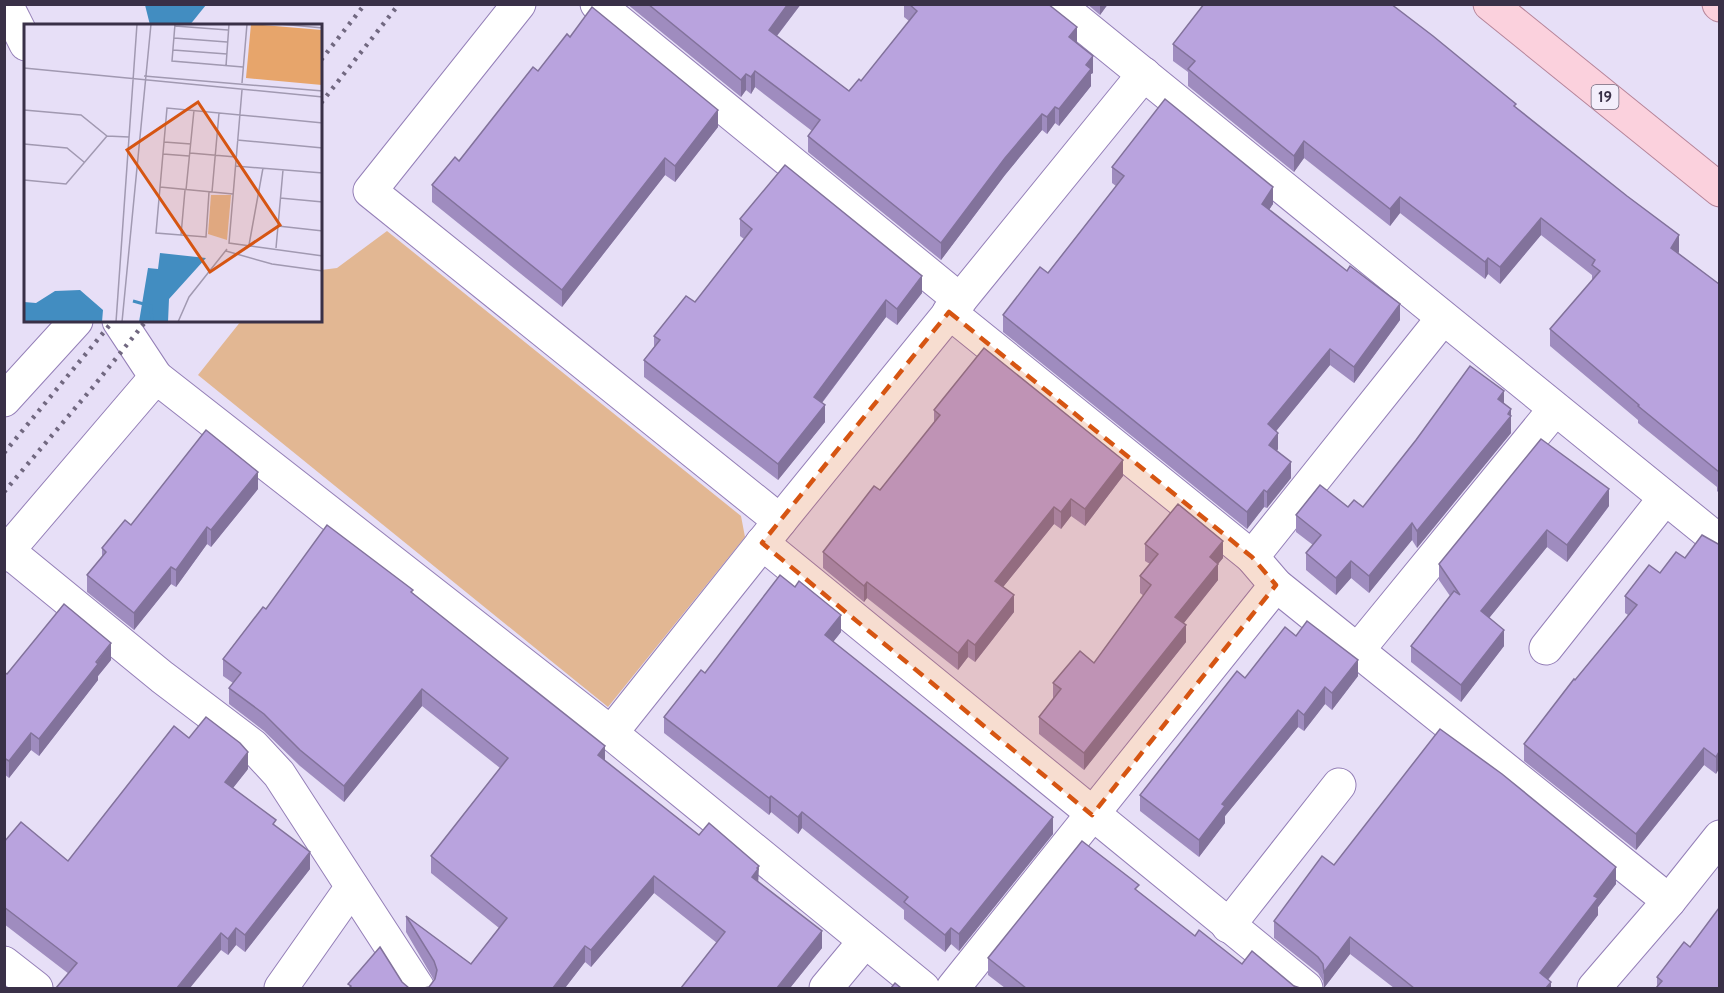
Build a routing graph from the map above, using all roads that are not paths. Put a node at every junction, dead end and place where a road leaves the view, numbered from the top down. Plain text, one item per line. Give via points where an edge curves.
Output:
1 (6, 4) edge
2 (519, 4) edge
3 (597, 4) edge
4 (1056, 4) edge
5 (1490, 4) edge
6 (24, 40) edge
7 (1144, 74) junction
8 (1719, 190) edge
9 (955, 306) junction
10 (1443, 318) junction
11 (75, 322) edge
12 (120, 322) edge
13 (156, 377) junction
14 (4, 400) edge
15 (1555, 409) junction
16 (1665, 498) junction
17 (771, 532) junction
18 (1719, 542) edge
19 (6, 553) edge
20 (1252, 557) junction
21 (1276, 585) junction
22 (1546, 648) dead end
23 (1357, 651) junction
24 (611, 733) junction
25 (1339, 785) dead end
26 (1092, 815) junction
27 (1719, 837) edge
28 (352, 887) junction
29 (1669, 901) junction
30 (1228, 926) junction
31 (865, 941) junction
32 (4, 963) edge
33 (36, 988) edge
34 (281, 988) edge
35 (418, 988) edge
36 (826, 988) edge
37 (923, 988) edge
38 (953, 988) edge
39 (1306, 988) edge
40 (1594, 988) edge

1 - 6 street
2 - 17 street via 370,191
3 - 9 street
4 - 7 street
5 - 8 main road, 19
7 - 9 street
7 - 10 street
9 - 17 street
9 - 20 street
10 - 15 street
10 - 20 street
11 - 14 street
12 - 13 street
13 - 19 street
13 - 24 street
15 - 16 street
15 - 23 street
16 - 18 street
16 - 22 street
17 - 24 street
17 - 26 street
19 - 28 street via 254,746 279,774
20 - 21 street
21 - 23 street
21 - 26 street
23 - 29 street
24 - 31 street
25 - 30 street
26 - 30 street
26 - 38 street
27 - 29 street
28 - 34 street
28 - 35 street
29 - 40 street
30 - 39 street
31 - 36 street
31 - 37 street
32 - 33 street

